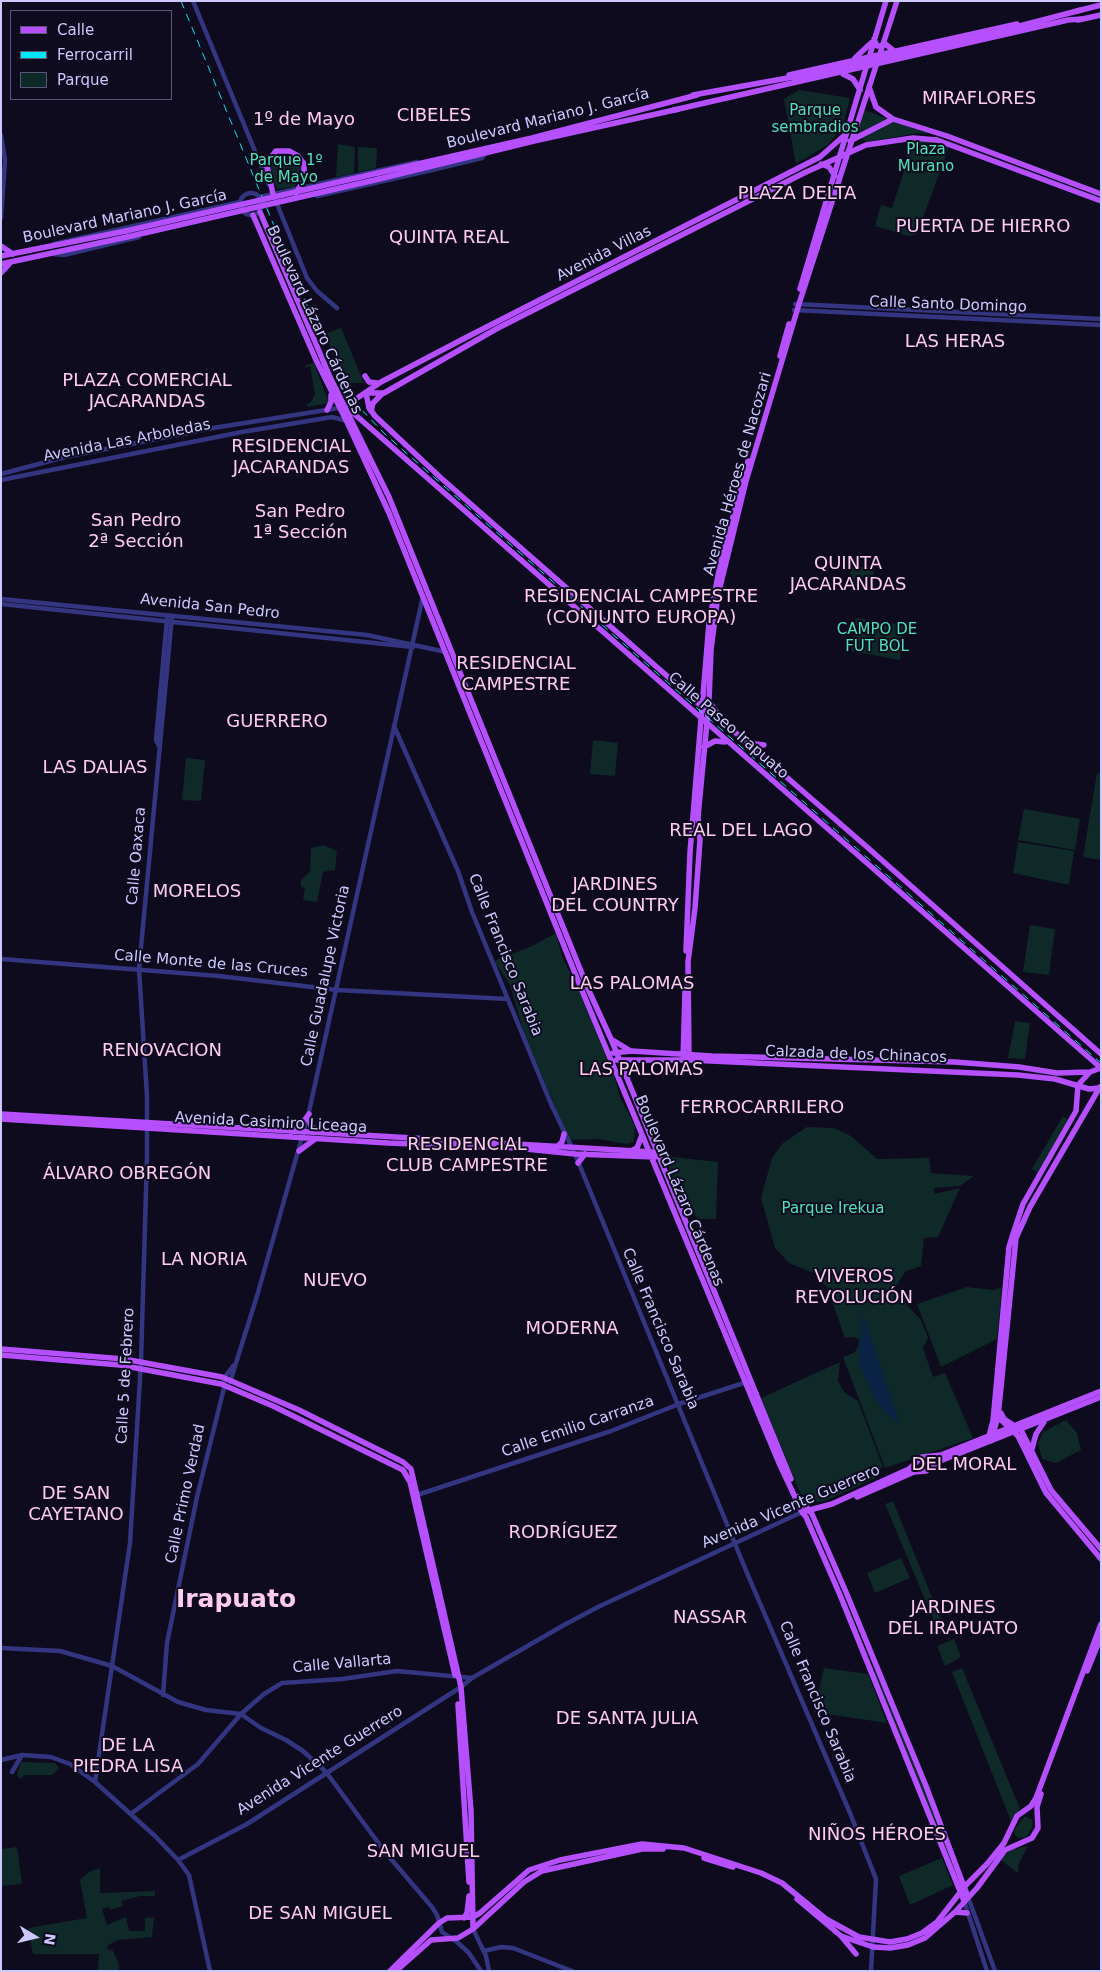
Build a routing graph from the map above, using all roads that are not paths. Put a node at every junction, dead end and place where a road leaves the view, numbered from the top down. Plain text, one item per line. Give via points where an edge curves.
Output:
1 (193, 1) edge
2 (886, 1) edge
3 (897, 1) edge
4 (1101, 6) edge
5 (1081, 10) junction
6 (1101, 15) edge
7 (1082, 20) junction
8 (874, 39) junction
9 (934, 42) junction
10 (884, 43) junction
11 (894, 51) junction
12 (937, 53) junction
13 (881, 54) junction
14 (869, 57) junction
15 (846, 62) junction
16 (877, 66) junction
17 (866, 69) junction
18 (843, 74) junction
19 (869, 86) junction
20 (860, 91) junction
21 (694, 95) junction
22 (674, 110) junction
23 (893, 119) junction
24 (1, 136) edge
25 (546, 136) junction
26 (856, 136) junction
27 (844, 144) junction
28 (848, 152) junction
29 (485, 153) junction
30 (458, 155) junction
31 (841, 155) junction
32 (820, 157) junction
33 (821, 164) junction
34 (379, 176) junction
35 (835, 176) junction
36 (296, 193) junction
37 (273, 194) junction
38 (1101, 194) edge
39 (260, 197) junction
40 (1101, 201) edge
41 (240, 202) junction
42 (226, 205) junction
43 (277, 205) junction
44 (261, 210) junction
45 (243, 212) junction
46 (722, 212) junction
47 (229, 215) junction
48 (253, 215) junction
49 (1, 218) edge
50 (155, 220) junction
51 (158, 233) junction
52 (127, 234) junction
53 (1, 246) edge
54 (44, 251) junction
55 (13, 254) junction
56 (1, 256) edge
57 (632, 258) junction
58 (12, 261) junction
59 (1, 264) edge
60 (1, 273) edge
61 (839, 306) junction
62 (526, 307) junction
63 (796, 307) junction
64 (337, 308) dead end
65 (839, 313) junction
66 (522, 316) junction
67 (1101, 319) edge
68 (1101, 325) edge
69 (302, 327) junction
70 (311, 334) junction
71 (365, 376) dead end
72 (381, 382) junction
73 (331, 392) junction
74 (366, 393) junction
75 (384, 393) junction
76 (346, 406) junction
77 (339, 408) junction
78 (327, 410) junction
79 (371, 411) junction
80 (348, 423) junction
81 (241, 424) junction
82 (242, 432) junction
83 (86, 453) junction
84 (87, 462) junction
85 (369, 470) junction
86 (1, 474) edge
87 (1, 480) edge
88 (382, 481) junction
89 (386, 491) junction
90 (394, 494) dead end
91 (425, 588) junction
92 (422, 597) junction
93 (1, 599) edge
94 (1, 604) edge
95 (170, 618) junction
96 (413, 646) junction
97 (445, 652) junction
98 (452, 654) junction
99 (705, 663) junction
100 (710, 685) junction
101 (709, 701) junction
102 (702, 705) junction
103 (707, 711) junction
104 (701, 720) junction
105 (722, 721) junction
106 (706, 724) junction
107 (394, 726) junction
108 (727, 742) junction
109 (748, 743) junction
110 (764, 745) dead end
111 (704, 747) junction
112 (1, 959) edge
113 (139, 969) junction
114 (337, 990) junction
115 (508, 999) junction
116 (611, 1039) junction
117 (631, 1051) junction
118 (616, 1052) junction
119 (1101, 1054) edge
120 (608, 1055) junction
121 (686, 1057) junction
122 (619, 1059) junction
123 (1091, 1059) junction
124 (633, 1060) junction
125 (611, 1061) junction
126 (912, 1061) junction
127 (1101, 1068) edge
128 (1031, 1069) junction
129 (623, 1070) junction
130 (912, 1070) junction
131 (1090, 1072) junction
132 (1030, 1076) junction
133 (1064, 1081) junction
134 (1078, 1086) junction
135 (1100, 1086) edge
136 (1076, 1096) junction
137 (1, 1114) edge
138 (308, 1115) junction
139 (1, 1119) edge
140 (147, 1126) junction
141 (291, 1132) junction
142 (304, 1134) junction
143 (564, 1134) junction
144 (320, 1135) junction
145 (642, 1135) junction
146 (556, 1148) junction
147 (299, 1151) junction
148 (573, 1151) junction
149 (628, 1152) junction
150 (585, 1154) junction
151 (655, 1154) junction
152 (1055, 1156) junction
153 (578, 1163) junction
154 (1023, 1204) junction
155 (1030, 1207) junction
156 (1006, 1279) junction
157 (1012, 1282) junction
158 (1, 1349) edge
159 (1, 1355) edge
160 (140, 1365) junction
161 (749, 1382) junction
162 (226, 1383) junction
163 (1101, 1391) edge
164 (1101, 1398) edge
165 (678, 1404) junction
166 (996, 1405) junction
167 (998, 1417) junction
168 (1049, 1418) junction
169 (1015, 1429) junction
170 (992, 1437) junction
171 (1031, 1451) junction
172 (931, 1456) junction
173 (916, 1462) junction
174 (934, 1466) junction
175 (918, 1472) junction
176 (416, 1496) junction
177 (799, 1499) junction
178 (832, 1504) junction
179 (807, 1513) junction
180 (735, 1543) junction
181 (1101, 1549) edge
182 (1101, 1559) edge
183 (1101, 1624) edge
184 (1101, 1637) edge
185 (1, 1648) edge
186 (112, 1666) junction
187 (457, 1676) junction
188 (472, 1678) junction
189 (459, 1688) junction
190 (163, 1694) junction
191 (241, 1714) junction
192 (22, 1755) junction
193 (1, 1760) edge
194 (12, 1772) dead end
195 (326, 1772) junction
196 (95, 1782) junction
197 (132, 1813) junction
198 (178, 1860) junction
199 (965, 1887) junction
200 (960, 1893) junction
201 (473, 1899) junction
202 (966, 1899) junction
203 (487, 1906) junction
204 (955, 1912) junction
205 (967, 1913) junction
206 (473, 1916) junction
207 (464, 1918) junction
208 (439, 1923) junction
209 (473, 1929) junction
210 (841, 1936) junction
211 (453, 1939) junction
212 (873, 1944) junction
213 (484, 1951) junction
214 (856, 1954) dead end
215 (477, 1962) junction
216 (489, 1962) junction
217 (480, 1970) edge
218 (210, 1971) edge
219 (390, 1971) edge
220 (396, 1971) edge
221 (489, 1971) edge
222 (572, 1971) edge
223 (871, 1971) edge
224 (987, 1971) edge
225 (995, 1971) edge

1 - 37 street
2 - 8 main road, Avenida Héroes de Nacozari
3 - 10 main road, Avenida Héroes de Nacozari
4 - 5 main road, Boulevard Mariano J. García
5 - 9 main road, Boulevard Mariano J. García
5 - 21 main road, bridge via 958,42
6 - 7 main road, Boulevard Mariano J. García
7 - 12 main road, Boulevard Mariano J. García
7 - 22 main road, bridge via 1040,26
8 - 10 main road via 877,46
8 - 14 main road, Avenida Héroes de Nacozari
8 - 15 main road via 858,57
9 - 11 main road, Boulevard Mariano J. García
9 - 12 main road
10 - 11 main road
10 - 13 main road, Avenida Héroes de Nacozari
11 - 13 main road, Boulevard Mariano J. García
12 - 16 main road, Boulevard Mariano J. García
13 - 14 main road, Boulevard Mariano J. García
13 - 16 main road, Avenida Héroes de Nacozari
14 - 15 main road, Boulevard Mariano J. García
14 - 17 main road, Avenida Héroes de Nacozari
15 - 21 main road, Boulevard Mariano J. García
16 - 17 main road, Boulevard Mariano J. García
16 - 19 main road, Avenida Héroes de Nacozari
17 - 18 main road, Boulevard Mariano J. García
17 - 20 main road, Avenida Héroes de Nacozari
18 - 20 main road via 853,78
18 - 22 main road, Boulevard Mariano J. García
19 - 23 main road via 876,107
19 - 26 main road, Avenida Héroes de Nacozari
20 - 26 main road, Avenida Héroes de Nacozari
21 - 25 main road, Boulevard Mariano J. García
22 - 25 main road, Boulevard Mariano J. García
23 - 26 main road via 867,134
23 - 38 main road
24 - 49 street via 5,160
25 - 29 main road, Boulevard Mariano J. García
25 - 30 main road, Boulevard Mariano J. García
26 - 27 main road, Avenida Héroes de Nacozari
26 - 28 main road, Avenida Villas
26 - 28 main road, Avenida Héroes de Nacozari
26 - 32 main road, Avenida Villas
26 - 40 main road via 937,140
27 - 31 main road, Avenida Héroes de Nacozari
27 - 32 main road
28 - 31 main road, Avenida Villas
28 - 63 main road, Avenida Héroes de Nacozari
29 - 34 main road, Boulevard Mariano J. García
29 - 43 street via 482,158
30 - 34 main road, Boulevard Mariano J. García
30 - 37 street
31 - 33 main road, Avenida Villas
31 - 35 main road, Avenida Héroes de Nacozari
32 - 46 main road, Avenida Villas
33 - 35 main road via 829,166
33 - 46 main road, Avenida Villas
34 - 36 main road, Boulevard Mariano J. García, bridge
34 - 52 main road, Boulevard Mariano J. García, bridge
35 - 63 main road, Avenida Héroes de Nacozari
36 - 37 main road, bridge via 304,180 304,164 288,151 276,151 267,166
36 - 52 main road, Boulevard Mariano J. García, bridge
37 - 39 street
37 - 43 street
39 - 41 street via 248,194
39 - 44 street
41 - 42 street
41 - 45 street
42 - 47 street
42 - 50 street
43 - 44 street
43 - 64 street via 307,278
44 - 48 street
44 - 70 main road, Boulevard Lázaro Cárdenas
45 - 47 street
45 - 48 street
46 - 57 main road, Avenida Villas
47 - 51 street
48 - 69 main road, Boulevard Lázaro Cárdenas
50 - 51 street via 154,227
50 - 54 street via 58,242
51 - 54 street via 64,255
52 - 54 main road, Boulevard Mariano J. García
53 - 55 main road
54 - 55 main road, Boulevard Mariano J. García
54 - 58 main road, Boulevard Mariano J. García
55 - 56 main road, Boulevard Mariano J. García
57 - 62 main road, Avenida Villas
57 - 66 main road, Avenida Villas
58 - 59 main road, Boulevard Mariano J. García
58 - 60 main road
61 - 63 street, Calle Santo Domingo
61 - 65 street
61 - 67 street, Calle Santo Domingo
62 - 66 main road
62 - 72 main road, Avenida Villas
63 - 65 street, Calle Santo Domingo
63 - 99 main road, Avenida Héroes de Nacozari via 742,480 720,564
63 - 100 main road, Avenida Héroes de Nacozari via 722,575 713,630
65 - 68 street, Calle Santo Domingo
66 - 75 main road, Avenida Villas
69 - 70 main road
69 - 73 main road, Boulevard Lázaro Cárdenas
70 - 76 main road, Boulevard Lázaro Cárdenas
71 - 72 main road via 372,384
72 - 74 main road, Avenida Villas
73 - 77 main road, Boulevard Lázaro Cárdenas
73 - 78 main road
74 - 75 main road, Avenida Villas
74 - 76 main road, Avenida Villas
74 - 79 main road
75 - 79 main road via 373,403
76 - 77 main road
76 - 80 main road
76 - 88 main road, Boulevard Lázaro Cárdenas
76 - 104 main road, Calle Paseo Irapuato
77 - 78 street, Avenida Las Arboledas
77 - 80 main road, Boulevard Lázaro Cárdenas
78 - 81 street, Avenida Las Arboledas
79 - 102 main road, Calle Paseo Irapuato via 441,478
80 - 82 street, Avenida Las Arboledas via 332,417
80 - 85 main road, Boulevard Lázaro Cárdenas
81 - 82 street
81 - 83 street, Avenida Las Arboledas
82 - 84 street, Avenida Las Arboledas
83 - 84 street
83 - 86 street, Avenida Las Arboledas
84 - 87 street, Avenida Las Arboledas
85 - 88 main road via 376,480
85 - 92 main road, Boulevard Lázaro Cárdenas
88 - 89 main road, Boulevard Lázaro Cárdenas
89 - 90 main road
89 - 91 main road, Boulevard Lázaro Cárdenas
91 - 92 street, Calle Guadalupe Victoria
91 - 98 main road, Boulevard Lázaro Cárdenas
92 - 96 street, Calle Guadalupe Victoria
92 - 97 main road, Boulevard Lázaro Cárdenas
93 - 95 street, Avenida San Pedro
94 - 95 street, Avenida San Pedro
95 - 96 street, Avenida San Pedro via 366,636
95 - 113 street, Calle Oaxaca via 156,740 159,746
96 - 97 street, Avenida San Pedro
96 - 107 street, Calle Guadalupe Victoria
97 - 98 street, Avenida San Pedro
97 - 120 main road, Boulevard Lázaro Cárdenas
98 - 116 main road, Boulevard Lázaro Cárdenas via 588,990
99 - 100 main road
99 - 102 main road, Avenida Héroes de Nacozari
100 - 101 main road, Avenida Héroes de Nacozari
101 - 103 main road, Avenida Héroes de Nacozari
101 - 105 main road
102 - 103 main road, Calle Paseo Irapuato
102 - 104 main road, Avenida Héroes de Nacozari
103 - 105 main road, Calle Paseo Irapuato
103 - 106 main road, Avenida Héroes de Nacozari
104 - 106 main road, Calle Paseo Irapuato
104 - 121 main road, Avenida Héroes de Nacozari via 690,852 683,1007
105 - 109 main road, Calle Paseo Irapuato
106 - 108 main road, Calle Paseo Irapuato
106 - 111 main road, Avenida Héroes de Nacozari
107 - 114 street, Calle Guadalupe Victoria
107 - 115 street, Calle Francisco Sarabia via 458,871
108 - 111 main road via 714,741
108 - 123 main road, Calle Paseo Irapuato
109 - 110 main road
109 - 119 main road, Calle Paseo Irapuato
111 - 121 main road, Avenida Héroes de Nacozari via 695,908 688,962
112 - 113 street, Calle Monte de las Cruces
113 - 114 street, Calle Monte de las Cruces
113 - 140 street, Calle 5 de Febrero
114 - 115 street, Calle Monte de las Cruces
114 - 138 street, Calle Guadalupe Victoria
115 - 143 street, Calle Francisco Sarabia
116 - 117 main road
116 - 118 main road, Boulevard Lázaro Cárdenas
117 - 118 main road, Calzada de los Chinacos
117 - 121 main road, Calzada de los Chinacos
118 - 120 main road, Calzada de los Chinacos
118 - 122 main road, Boulevard Lázaro Cárdenas
120 - 125 main road, Boulevard Lázaro Cárdenas
121 - 124 main road, Calzada de los Chinacos
121 - 126 main road, Calzada de los Chinacos
121 - 130 main road, Calzada de los Chinacos
122 - 124 main road, Calzada de los Chinacos
122 - 125 main road, Calzada de los Chinacos
122 - 129 main road, Boulevard Lázaro Cárdenas
123 - 127 main road, Calle Paseo Irapuato
123 - 131 main road
124 - 129 main road
125 - 145 main road, Boulevard Lázaro Cárdenas
126 - 128 main road, Calzada de los Chinacos
126 - 130 main road
127 - 131 main road
128 - 131 main road, Calzada de los Chinacos via 1057,1073
128 - 132 main road
129 - 151 main road, Boulevard Lázaro Cárdenas
130 - 132 main road, Calzada de los Chinacos
131 - 134 main road
132 - 133 main road, Calzada de los Chinacos
133 - 134 main road, Calzada de los Chinacos
133 - 136 main road
134 - 135 main road, Calzada de los Chinacos via 1089,1089
134 - 136 main road
135 - 152 main road
136 - 152 main road via 1076,1111
137 - 140 main road, Avenida Casimiro Liceaga
138 - 141 main road
138 - 142 street, Calle Guadalupe Victoria
138 - 144 main road via 311,1126
139 - 140 main road, Avenida Casimiro Liceaga
140 - 141 main road, Avenida Casimiro Liceaga
140 - 142 main road, Avenida Casimiro Liceaga
140 - 160 street, Calle 5 de Febrero
141 - 142 main road, Avenida Casimiro Liceaga
142 - 144 main road, Avenida Casimiro Liceaga
142 - 147 street, Calle Guadalupe Victoria
143 - 146 main road
143 - 148 street, Calle Francisco Sarabia
144 - 146 main road, Avenida Casimiro Liceaga
144 - 147 main road
144 - 148 main road, Avenida Casimiro Liceaga
145 - 149 main road via 637,1148
145 - 151 main road, Boulevard Lázaro Cárdenas
146 - 148 main road, Avenida Casimiro Liceaga
147 - 162 street, Calle Guadalupe Victoria via 257,1296
148 - 149 main road, Avenida Casimiro Liceaga
148 - 150 main road, Avenida Casimiro Liceaga
148 - 153 street, Calle Francisco Sarabia
149 - 151 main road, Avenida Casimiro Liceaga
150 - 151 main road, Avenida Casimiro Liceaga
150 - 153 main road
151 - 161 main road, Boulevard Lázaro Cárdenas
152 - 154 main road
152 - 155 main road
153 - 165 street, Calle Francisco Sarabia
154 - 155 main road
154 - 156 main road via 1009,1247
155 - 157 main road via 1016,1238
156 - 157 main road
156 - 166 main road
157 - 166 main road
158 - 160 main road
159 - 160 main road
160 - 162 main road
160 - 186 street, Calle 5 de Febrero via 130,1543
161 - 165 street, Calle Emilio Carranza
161 - 177 main road, Boulevard Lázaro Cárdenas
161 - 179 main road, Boulevard Lázaro Cárdenas
162 - 176 main road via 403,1470 408,1474
162 - 190 street, Calle Primo Verdad via 210,1440 167,1643
163 - 169 main road, Avenida Vicente Guerrero
164 - 168 main road, Avenida Vicente Guerrero
165 - 176 street, Calle Emilio Carranza via 611,1431
165 - 180 street, Calle Francisco Sarabia
166 - 167 main road
166 - 169 main road
166 - 170 main road
167 - 169 main road
167 - 170 main road
168 - 169 main road, Avenida Vicente Guerrero
168 - 171 main road via 1036,1434
169 - 170 main road, Avenida Vicente Guerrero
169 - 171 main road
169 - 182 main road via 1046,1493
170 - 172 main road, Avenida Vicente Guerrero
170 - 174 main road, Avenida Vicente Guerrero
171 - 181 main road via 1051,1490
172 - 173 main road, Avenida Vicente Guerrero
172 - 174 main road
173 - 175 main road
173 - 178 main road, Avenida Vicente Guerrero via 909,1469
174 - 175 main road, Avenida Vicente Guerrero
175 - 179 main road, Avenida Vicente Guerrero
176 - 187 main road
177 - 178 main road via 810,1505
177 - 179 main road, Boulevard Lázaro Cárdenas
178 - 179 main road, Avenida Vicente Guerrero
179 - 180 street, Avenida Vicente Guerrero
179 - 199 main road, Boulevard Lázaro Cárdenas via 880,1674
179 - 200 main road, Boulevard Lázaro Cárdenas
180 - 188 street, Avenida Vicente Guerrero via 598,1607
180 - 212 street, Calle Francisco Sarabia via 876,1880
183 - 199 main road via 1036,1798 1017,1816 1004,1842
184 - 202 main road via 1039,1800 1035,1833 1028,1840 1005,1850
185 - 186 street via 60,1651
186 - 190 street
186 - 196 street, Calle 5 de Febrero
187 - 188 street
187 - 189 main road
187 - 191 street, Calle Vallarta via 397,1671 342,1679 288,1681 264,1694
188 - 189 street, Avenida Vicente Guerrero
189 - 195 street, Avenida Vicente Guerrero
189 - 201 main road via 471,1811
189 - 207 main road via 470,1900
190 - 191 street via 206,1710
191 - 195 street via 303,1751
191 - 197 street, Calle Vallarta via 198,1764
192 - 193 street
192 - 194 street
192 - 196 street via 51,1757 70,1764
195 - 198 street, Avenida Vicente Guerrero via 247,1824
195 - 208 street via 385,1852 432,1907
196 - 197 street
197 - 198 street
198 - 218 street via 189,1875
199 - 200 main road
199 - 202 main road, Boulevard Lázaro Cárdenas
200 - 202 main road, Boulevard Lázaro Cárdenas
200 - 212 main road via 937,1922 922,1933 907,1940
201 - 203 main road via 478,1905
201 - 206 main road
202 - 204 main road
202 - 205 street
202 - 225 street
203 - 206 main road
203 - 212 main road via 519,1877 539,1866 642,1844 668,1845 762,1874 798,1894 843,1930
204 - 205 main road
204 - 212 main road via 925,1938 908,1945 890,1948
205 - 224 street
206 - 207 main road
206 - 209 main road
207 - 208 main road via 450,1917
208 - 211 street via 442,1932
208 - 219 main road
209 - 210 main road via 524,1882 542,1871 656,1848 682,1851 763,1878 796,1897
209 - 211 main road
209 - 213 street
210 - 212 main road
210 - 214 main road
211 - 215 street
211 - 220 main road via 431,1940
212 - 223 street, Calle Francisco Sarabia
213 - 215 street
213 - 216 street
213 - 222 street via 513,1948
215 - 217 street
216 - 217 street
216 - 221 street

